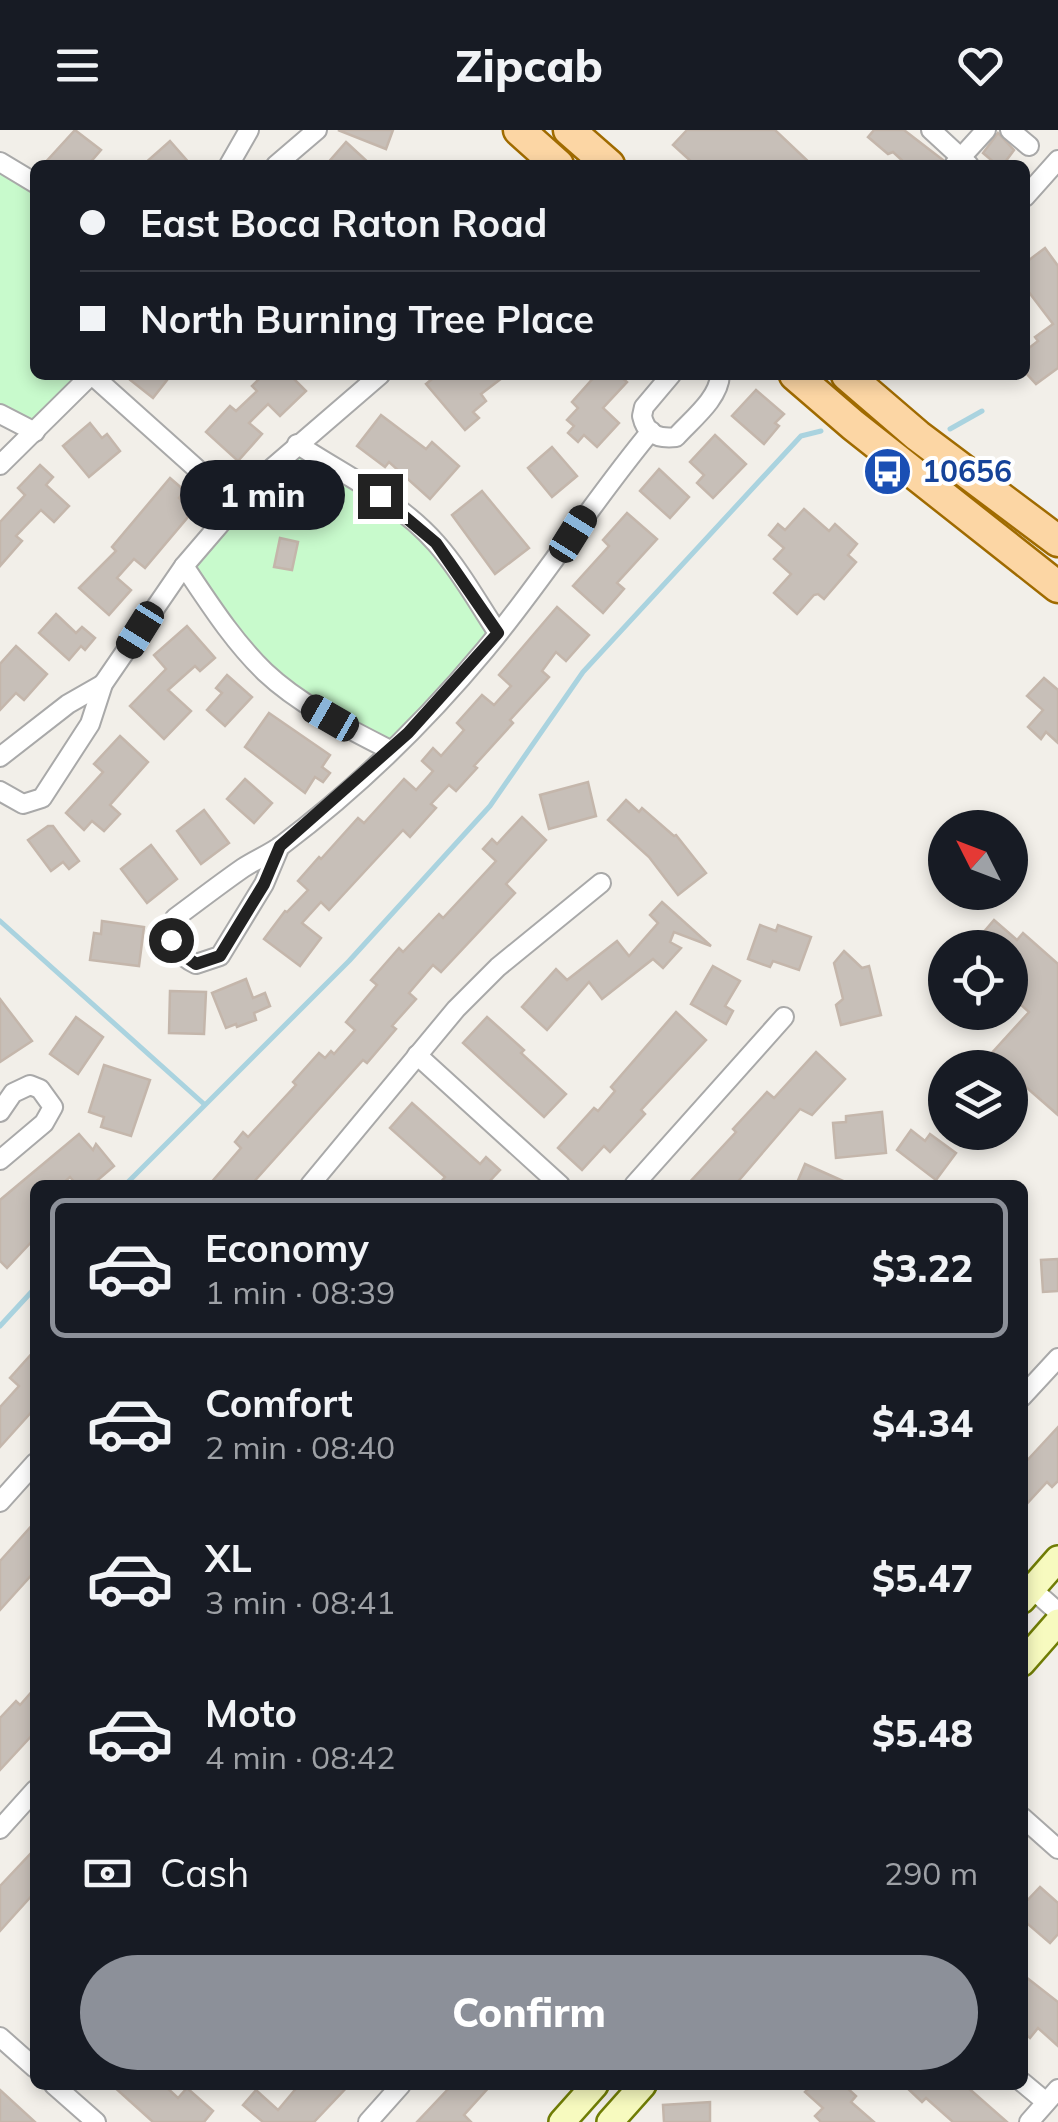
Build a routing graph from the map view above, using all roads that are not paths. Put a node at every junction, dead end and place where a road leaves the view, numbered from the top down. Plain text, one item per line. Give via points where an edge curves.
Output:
1 (249, 130) edge
2 (317, 130) edge
3 (518, 130) edge
4 (569, 130) edge
5 (931, 130) edge
6 (986, 130) edge
7 (1010, 130) edge
8 (1029, 146) dead end
9 (231, 160) edge
10 (282, 160) edge
11 (552, 160) edge
12 (603, 160) edge
13 (959, 160) edge
14 (963, 160) edge
15 (1058, 160) edge
16 (0, 162) edge
17 (30, 180) edge
18 (1030, 191) edge
19 (87, 380) edge
20 (98, 380) edge
21 (374, 380) edge
22 (667, 380) edge
23 (720, 380) edge
24 (801, 380) edge
25 (856, 380) edge
26 (859, 380) edge
27 (837, 411) junction
28 (0, 414) edge
29 (35, 432) junction
30 (651, 432) junction
31 (297, 444) junction
32 (0, 464) edge
33 (236, 504) junction
34 (1058, 541) edge
35 (184, 566) junction
36 (1058, 586) edge
37 (498, 633) junction
38 (104, 684) junction
39 (390, 750) junction
40 (0, 756) edge
41 (0, 791) edge
42 (280, 846) junction
43 (601, 884) dead end
44 (784, 1017) dead end
45 (417, 1055) junction
46 (0, 1112) edge
47 (0, 1160) edge
48 (314, 1180) edge
49 (554, 1180) edge
50 (638, 1180) edge
51 (1058, 1358) edge
52 (1028, 1391) edge
53 (30, 1469) edge
54 (0, 1502) edge
55 (1058, 1558) edge
56 (1028, 1588) edge
57 (1028, 1591) edge
58 (1058, 1612) edge
59 (1058, 1622) edge
60 (1028, 1655) edge
61 (30, 1796) edge
62 (1028, 1823) edge
63 (0, 1829) edge
64 (1058, 1849) edge
65 (0, 2037) edge
66 (30, 2064) edge
67 (1028, 2085) edge
68 (62, 2090) edge
69 (397, 2090) edge
70 (591, 2090) edge
71 (639, 2090) edge
72 (1052, 2095) edge
73 (96, 2122) edge
74 (368, 2122) edge
75 (562, 2122) edge
76 (610, 2122) edge
77 (1028, 2122) edge

1 - 9 street
2 - 10 street
3 - 11 main road
4 - 12 main road
5 - 13 street
6 - 14 street
7 - 8 street
15 - 18 street
16 - 17 street
19 - 29 street
20 - 33 street
21 - 31 street
22 - 30 street via 644,406
23 - 30 street via 676,437
24 - 27 main road
25 - 27 street
26 - 34 main road via 933,448
27 - 36 main road
28 - 29 street
29 - 32 street
30 - 37 street
31 - 33 street
31 - 37 street via 422,529
33 - 35 street
35 - 38 street
35 - 39 street via 274,680
37 - 39 street
38 - 40 street
38 - 41 street via 90,724 42,798 23,804
39 - 42 street
42 - 42 street via 175,918 171,940 188,960 220,956
43 - 45 street via 498,967
44 - 50 street
45 - 48 street
45 - 49 street
46 - 47 street via 30,1085 53,1107 44,1124
51 - 52 street
53 - 54 street
55 - 56 main road
57 - 58 street
59 - 60 main road
61 - 63 street
62 - 64 street
65 - 66 street
67 - 72 street
68 - 73 street
69 - 74 street
70 - 75 main road
71 - 76 main road
72 - 77 street

